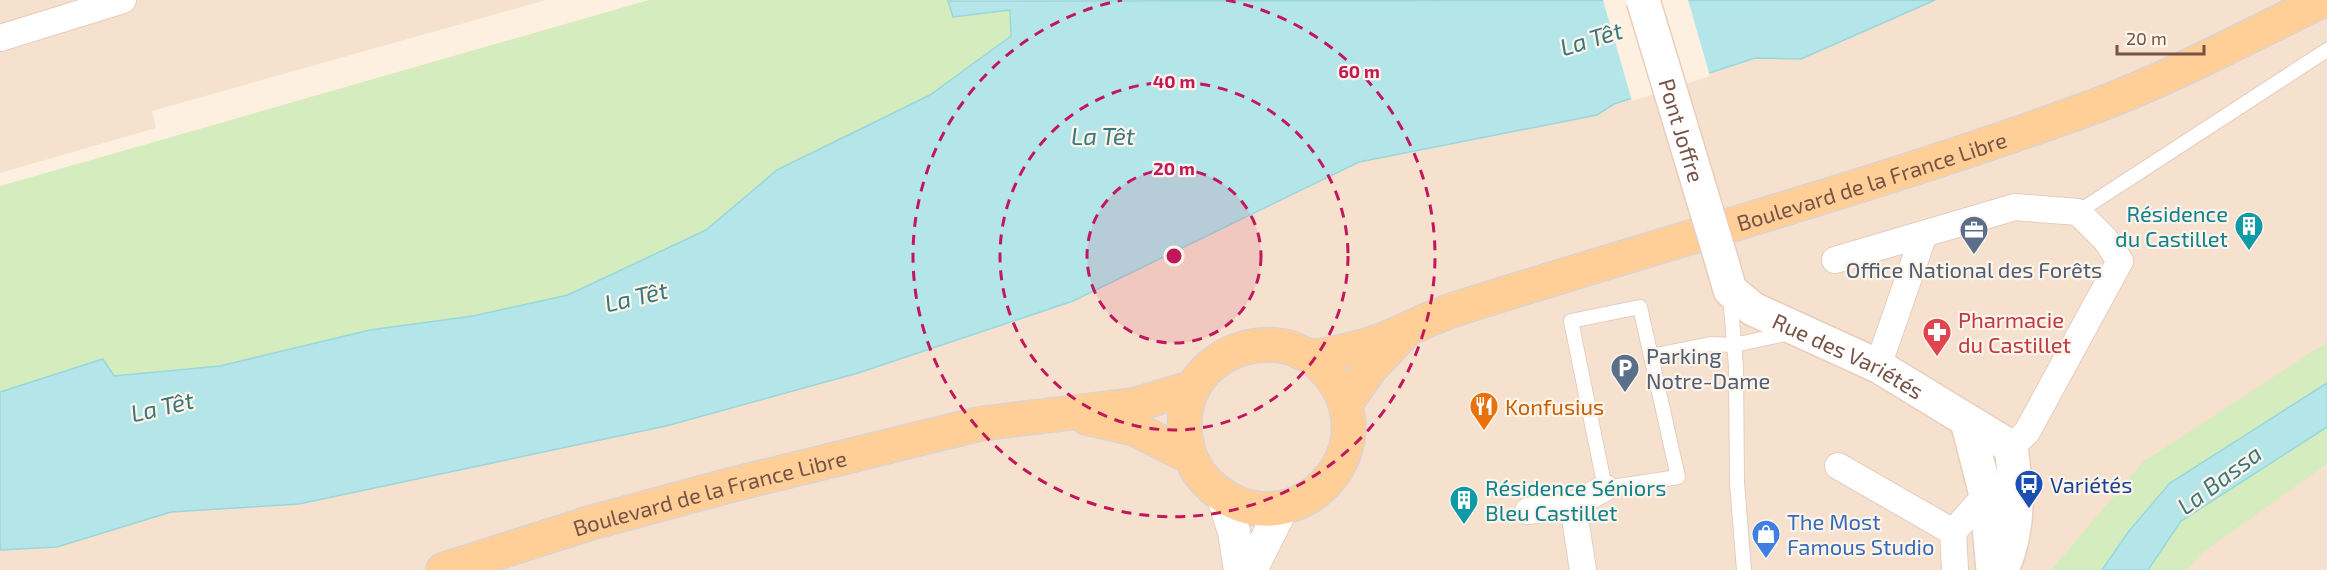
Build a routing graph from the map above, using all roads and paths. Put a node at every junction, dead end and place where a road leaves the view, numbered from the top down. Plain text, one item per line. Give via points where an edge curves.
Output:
1 (123, 0) edge
2 (1644, 0) edge
3 (2323, 0) edge
4 (0, 38) edge
5 (2327, 50) edge
6 (2078, 212) junction
7 (1924, 234) junction
8 (1835, 260) dead end
9 (1734, 297) junction
10 (1410, 327) junction
11 (1801, 331) junction
12 (1719, 343) junction
13 (1734, 345) junction
14 (1310, 356) junction
15 (1651, 356) junction
16 (1878, 366) junction
17 (1194, 387) junction
18 (1346, 403) junction
19 (1071, 414) junction
20 (1967, 421) junction
21 (979, 424) junction
22 (2012, 447) junction
23 (1190, 458) junction
24 (1838, 466) dead end
25 (1605, 488) junction
26 (1986, 495) junction
27 (1223, 497) junction
28 (1573, 505) junction
29 (1282, 508) junction
30 (1528, 511) dead end
31 (1953, 532) junction
32 (443, 570) edge
33 (502, 570) edge
34 (1240, 570) edge
35 (1251, 570) edge
36 (1583, 570) edge
37 (1744, 570) edge
38 (1955, 570) edge
39 (1993, 570) edge
40 (2002, 570) edge

1 - 4 street
2 - 9 main road, Pont Joffre, bridge
3 - 10 main road, Boulevard de la France Libre via 2100,104 1874,181 1500,295
5 - 6 lane
6 - 7 street via 2015,207
6 - 22 street via 2120,261 2028,432
7 - 8 street
7 - 16 street
9 - 11 main road, Rue des Variétés
9 - 12 lane
9 - 13 lane
10 - 14 main road, Boulevard de la France Libre via 1358,348
10 - 18 main road, Boulevard de la France Libre
11 - 13 lane
11 - 16 main road, Rue des Variétés
12 - 13 lane
12 - 15 lane
13 - 37 lane via 1737,483
14 - 17 main road via 1276,345 1258,344 1233,351 1210,366
14 - 18 main road via 1332,377
15 - 25 lane via 1678,477
15 - 25 lane via 1640,308 1571,321
16 - 20 main road, Rue des Variétés
17 - 19 main road, Boulevard de la France Libre via 1134,405
17 - 23 main road via 1185,410 1184,434
18 - 29 main road via 1347,449 1337,470 1323,487
19 - 21 main road, Boulevard de la France Libre
19 - 23 main road, Boulevard de la France Libre via 1135,429
20 - 22 main road, Rue des Variétés
20 - 26 main road
21 - 32 main road, Boulevard de la France Libre via 731,484
21 - 33 main road, Boulevard de la France Libre via 772,495
22 - 40 main road via 2018,505 2010,551
23 - 27 main road via 1203,480
24 - 31 street
25 - 28 street
26 - 31 street
26 - 39 main road
27 - 29 main road via 1262,509
27 - 34 street
28 - 30 street
28 - 36 street
29 - 35 street
31 - 38 street

